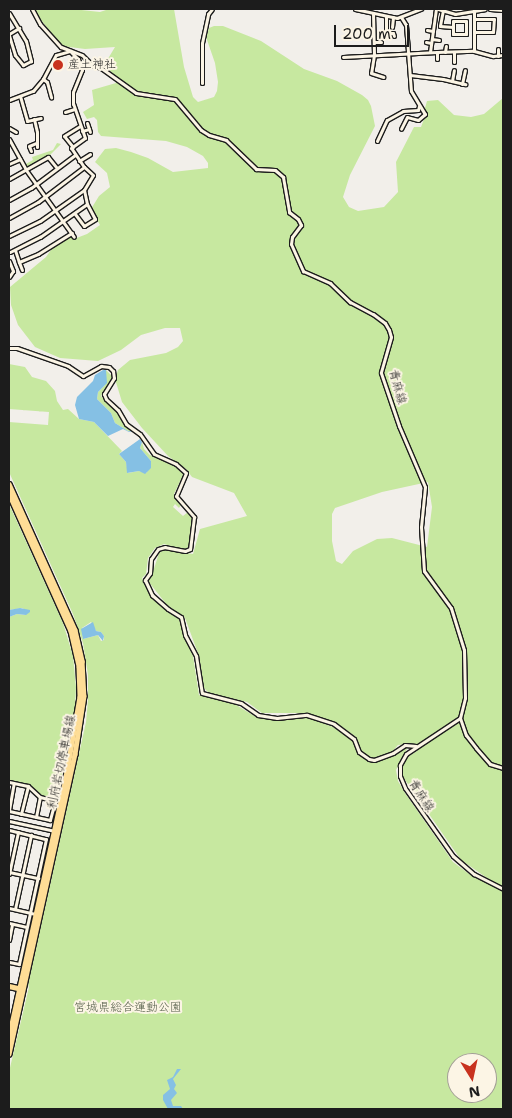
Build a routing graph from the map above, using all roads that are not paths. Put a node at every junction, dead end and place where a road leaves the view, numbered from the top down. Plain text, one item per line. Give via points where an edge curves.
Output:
1 (32, 9) edge
2 (212, 9) edge
3 (356, 9) edge
4 (415, 9) edge
5 (421, 9) edge
6 (439, 9) edge
7 (485, 9) edge
8 (490, 9) edge
9 (470, 10) edge
10 (474, 10) junction
11 (503, 10) edge
12 (9, 13) edge
13 (373, 13) junction
14 (386, 16) junction
15 (392, 17) junction
16 (401, 17) junction
17 (474, 19) junction
18 (466, 26) junction
19 (474, 26) junction
20 (392, 27) dead end
21 (19, 28) junction
22 (453, 28) junction
23 (427, 30) dead end
24 (433, 31) junction
25 (474, 32) junction
26 (9, 35) edge
27 (394, 36) dead end
28 (439, 40) dead end
29 (432, 41) junction
30 (374, 42) junction
31 (381, 42) dead end
32 (426, 42) dead end
33 (446, 46) dead end
34 (498, 49) dead end
35 (71, 51) junction
36 (430, 52) junction
37 (437, 52) junction
38 (444, 52) junction
39 (454, 52) junction
40 (474, 52) junction
41 (409, 53) junction
42 (374, 55) junction
43 (503, 55) edge
44 (498, 56) junction
45 (343, 57) dead end
46 (437, 59) dead end
47 (454, 62) dead end
48 (454, 70) dead end
49 (465, 70) dead end
50 (410, 75) junction
51 (383, 77) dead end
52 (43, 79) junction
53 (452, 81) junction
54 (202, 83) dead end
55 (20, 96) junction
56 (51, 97) dead end
57 (9, 100) edge
58 (419, 106) junction
59 (74, 109) junction
60 (65, 112) dead end
61 (34, 118) junction
62 (41, 118) dead end
63 (87, 123) dead end
64 (80, 126) junction
65 (9, 128) edge
66 (401, 129) dead end
67 (82, 131) junction
68 (16, 132) dead end
69 (9, 139) edge
70 (377, 141) dead end
71 (73, 146) junction
72 (13, 147) junction
73 (9, 149) edge
74 (31, 151) dead end
75 (90, 154) dead end
76 (75, 155) junction
77 (20, 159) junction
78 (79, 160) junction
79 (9, 164) edge
80 (84, 167) junction
81 (57, 168) junction
82 (26, 170) junction
83 (9, 179) edge
84 (36, 184) junction
85 (84, 190) junction
86 (45, 197) junction
87 (9, 200) edge
88 (87, 204) junction
89 (54, 210) junction
90 (75, 214) junction
91 (9, 218) edge
92 (64, 222) junction
93 (9, 236) edge
94 (14, 250) junction
95 (9, 251) edge
96 (9, 260) edge
97 (19, 262) junction
98 (22, 270) dead end
99 (9, 277) edge
100 (9, 348) edge
101 (9, 484) edge
102 (9, 493) edge
103 (460, 718) junction
104 (416, 746) junction
105 (503, 768) edge
106 (9, 782) edge
107 (14, 783) junction
108 (28, 786) junction
109 (40, 797) junction
110 (9, 811) edge
111 (21, 814) junction
112 (36, 817) junction
113 (9, 821) edge
114 (9, 830) edge
115 (56, 831) junction
116 (18, 832) junction
117 (31, 835) junction
118 (9, 872) edge
119 (23, 875) junction
120 (38, 878) junction
121 (503, 889) edge
122 (9, 908) edge
123 (15, 909) junction
124 (30, 913) junction
125 (36, 914) junction
126 (11, 924) edge
127 (26, 927) junction
128 (9, 940) edge
129 (9, 962) edge
130 (9, 986) edge
131 (22, 989) junction
132 (9, 1037) edge
133 (9, 1054) edge

1 - 35 street, 青麻線 via 40,24 61,47
2 - 54 street via 202,43
3 - 13 street
4 - 5 street
4 - 16 street
6 - 9 street via 455,14
6 - 22 street via 440,26
6 - 24 street
7 - 10 street
8 - 11 street
9 - 10 street
10 - 17 street
12 - 21 street
13 - 14 street
13 - 30 street
14 - 15 street
14 - 27 street via 386,33
15 - 16 street
15 - 20 street
16 - 41 street via 406,25
17 - 19 street
17 - 25 street via 494,19 493,32
18 - 19 street
18 - 22 street via 466,21 453,21
18 - 22 street via 466,34 453,34
19 - 25 street
21 - 26 street
21 - 26 street via 31,61 23,65 15,55
23 - 24 street
24 - 29 street
25 - 40 street
28 - 29 street
29 - 32 street
29 - 36 street
30 - 31 street
30 - 42 street
33 - 38 street
34 - 44 street
35 - 52 street via 56,55
35 - 59 street via 82,70 74,92
35 - 103 street, 青麻線 via 82,55 136,93 175,99 201,130 226,140 256,169 270,169 283,176 289,212 301,225 291,244 303,271 330,283 350,302 385,323 390,337 382,364 383,380 425,487 421,528 424,571 451,608 464,650 465,698
36 - 37 street
36 - 41 street
37 - 38 street
37 - 46 street
38 - 39 street
39 - 40 street
39 - 47 street
40 - 44 street
41 - 42 street
41 - 50 street
42 - 45 street
42 - 51 street via 371,74
43 - 44 street
48 - 53 street
49 - 53 street via 464,84
50 - 53 street
50 - 58 street via 411,92
52 - 55 street via 33,91
52 - 56 street
55 - 57 street
55 - 61 street via 27,121
58 - 66 street via 425,111 422,119 407,117
58 - 70 street via 418,110 403,111 387,120
59 - 60 street
59 - 64 street
61 - 62 street
61 - 74 street via 36,145 29,146
63 - 67 street via 89,130
64 - 67 street
64 - 71 street via 64,136
65 - 68 street
67 - 71 street via 85,138
69 - 72 street
71 - 76 street
72 - 73 street
72 - 77 street
75 - 78 street
76 - 78 street
76 - 81 street
77 - 79 street
77 - 82 street
78 - 80 street
80 - 85 street via 94,175
80 - 86 street
81 - 82 street via 48,157
81 - 84 street
82 - 83 street
82 - 84 street
84 - 86 street
84 - 87 street
85 - 88 street
85 - 89 street
86 - 89 street
86 - 91 street
88 - 90 street
88 - 90 street via 95,218 84,226
89 - 92 street
89 - 93 street via 28,228
90 - 92 street
92 - 94 street
92 - 97 street via 73,235
94 - 95 street
94 - 97 street
96 - 99 street via 14,271
97 - 98 street
100 - 104 street via 68,366 83,376 101,366 109,367 114,378 104,394 106,398 154,454 176,464 186,473 176,496 194,517 190,548 185,552 165,547 158,549 145,580 152,595 181,617 185,635 196,656 202,694 241,703 258,715 277,718 307,715 334,724 354,738 359,752 368,759 393,753 405,745
101 - 115 main road, 利府岩切停車場線 via 66,607 82,661 82,716
102 - 115 main road, 利府岩切停車場線 via 65,614 79,667 78,716
103 - 104 street, 青麻線
103 - 105 street via 466,735 476,748 490,764
104 - 121 street, 青麻線 via 400,765 405,788 453,856 474,874
106 - 107 street
107 - 108 street
107 - 110 street
108 - 109 street
108 - 111 street
109 - 112 street
109 - 112 street via 55,801 50,820
110 - 111 street
111 - 112 street
113 - 115 street
114 - 116 street
115 - 125 main road, 利府岩切停車場線
115 - 131 main road, 利府岩切停車場線
116 - 117 street
116 - 118 street
117 - 119 street
117 - 120 street via 46,839
118 - 119 street
119 - 120 street
119 - 123 street
120 - 124 street
122 - 123 street
123 - 124 street
124 - 125 street
124 - 127 street
125 - 131 main road, 利府岩切停車場線
126 - 127 street
126 - 128 street
127 - 129 street via 19,964
130 - 131 main road
131 - 132 main road, 利府岩切停車場線
131 - 133 main road, 利府岩切停車場線

